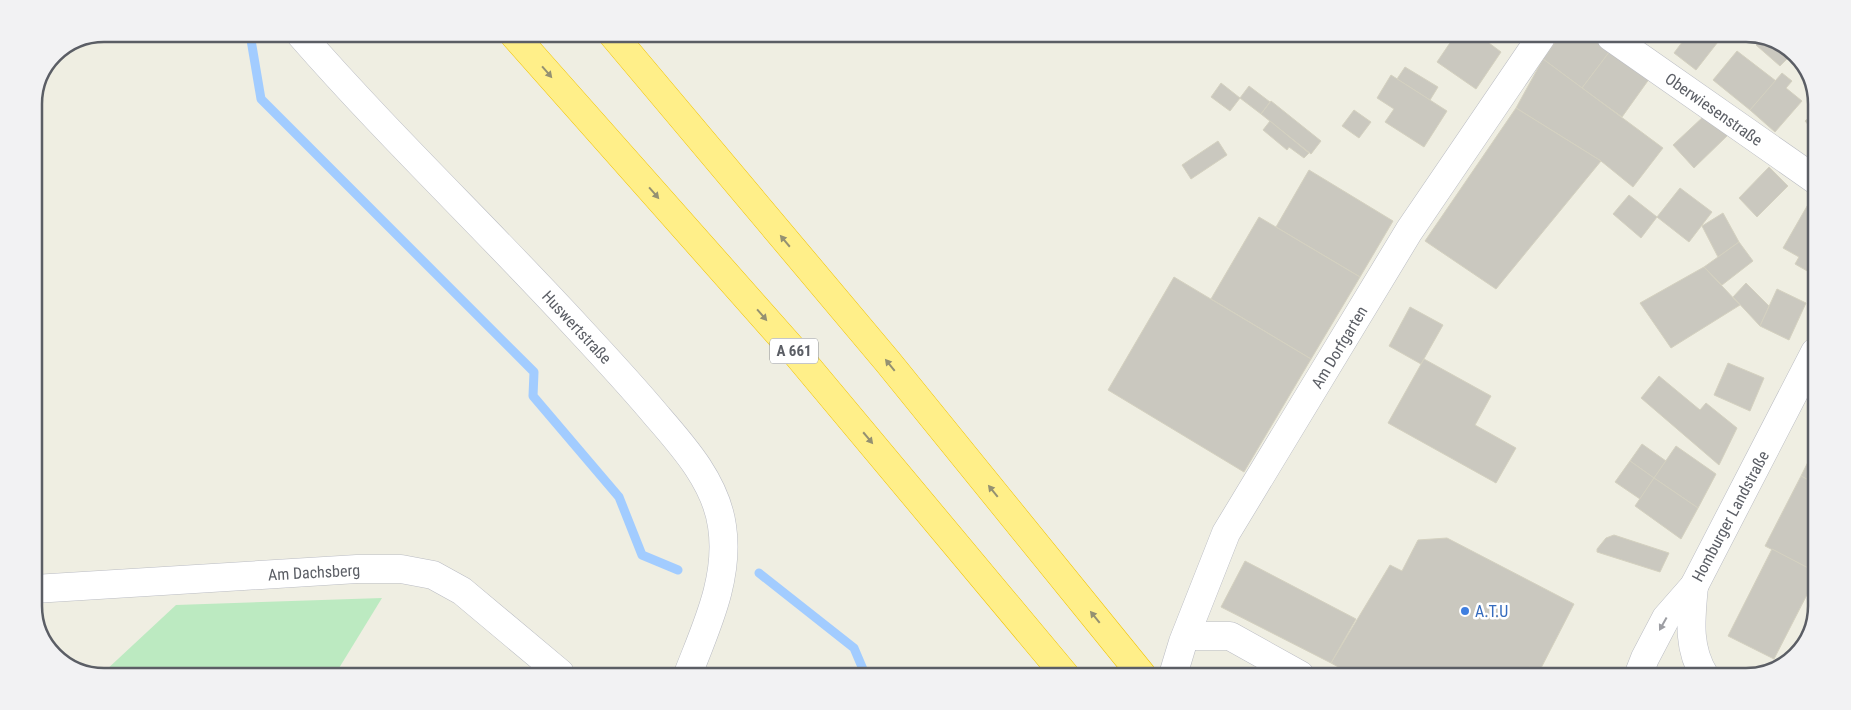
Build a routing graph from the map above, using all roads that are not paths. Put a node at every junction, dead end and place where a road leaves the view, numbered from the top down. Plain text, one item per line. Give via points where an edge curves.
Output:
1 (307, 42) edge
2 (520, 42) edge
3 (619, 42) edge
4 (1538, 42) edge
5 (1618, 42) edge
6 (1808, 175) edge
7 (1808, 366) edge
8 (1694, 586) junction
9 (43, 588) edge
10 (1186, 636) junction
11 (1134, 665) edge
12 (553, 668) edge
13 (690, 668) edge
14 (1059, 668) edge
15 (1175, 668) edge
16 (1287, 668) edge
17 (1641, 668) edge
18 (1701, 668) edge

1 - 13 street, Huswertstraße via 632,386 699,469 722,524 724,550 718,590
2 -> 14 highway, A 661 via 795,352
11 -> 3 highway via 888,362
4 - 10 street, Am Dorfgarten via 1409,231 1226,533
5 - 6 street, Oberwiesenstraße
7 - 8 street, Homburger Landstraße
8 -> 17 street, Homburger Landstraße via 1666,618
8 - 18 street via 1690,628 1694,655
9 - 12 street, Am Dachsberg via 401,569 433,575 462,591
10 - 15 street, Am Dorfgarten
10 - 16 street via 1230,636

